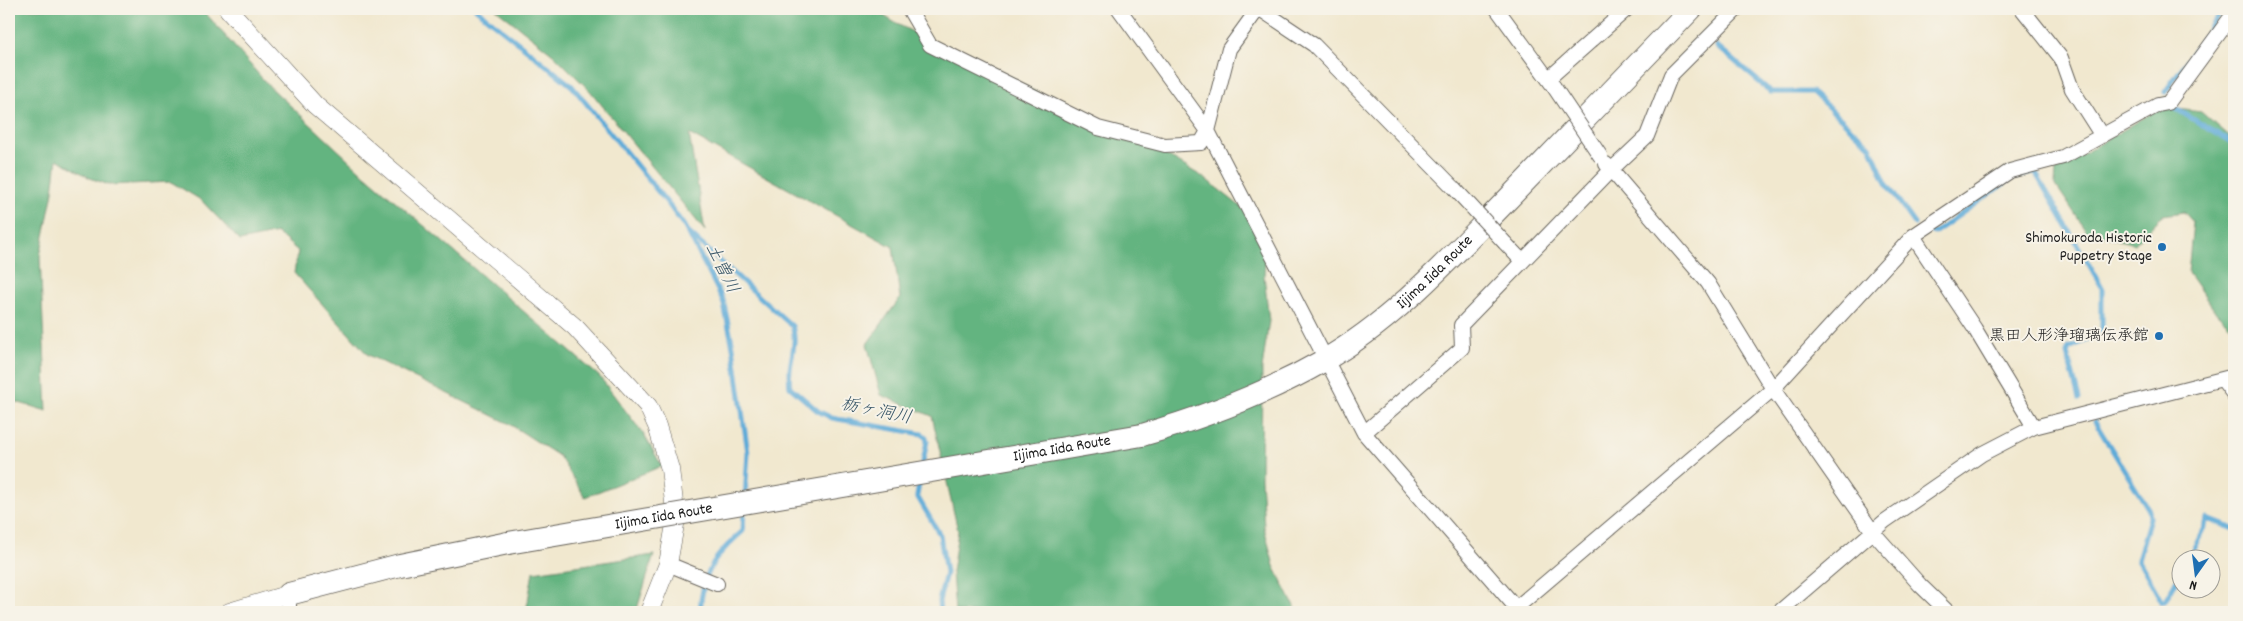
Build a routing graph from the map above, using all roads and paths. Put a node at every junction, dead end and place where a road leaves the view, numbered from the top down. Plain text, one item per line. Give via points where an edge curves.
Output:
1 (228, 9) edge
2 (909, 9) edge
3 (1119, 9) edge
4 (1259, 9) edge
5 (1497, 9) edge
6 (1628, 9) edge
7 (1691, 9) edge
8 (1737, 9) edge
9 (2022, 9) edge
10 (2234, 13) edge
11 (1615, 14) edge
12 (1551, 83) junction
13 (1208, 131) junction
14 (2102, 136) junction
15 (1611, 170) junction
16 (1914, 236) junction
17 (1522, 261) junction
18 (1325, 360) junction
19 (2229, 378) edge
20 (1773, 389) junction
21 (2234, 395) edge
22 (2034, 427) junction
23 (1364, 433) junction
24 (1874, 532) junction
25 (668, 564) junction
26 (717, 584) dead end
27 (289, 603) edge
28 (1518, 610) edge
29 (229, 612) edge
30 (649, 612) edge
31 (1779, 612) edge
32 (1948, 612) edge

1 - 25 street via 315,105 574,327 648,406 658,426 670,469 676,519
2 - 13 street via 930,46 1098,128 1165,145 1200,143
3 - 13 street
4 - 13 street via 1229,48
4 - 17 street, bridge via 1314,45
5 - 12 street
6 - 11 street
7 - 18 main road, Iijima Iida Route via 1442,267 1375,326
8 - 15 street via 1671,75 1647,136
9 - 14 street via 2060,58 2072,89
10 - 14 street via 2168,103 2158,104
11 - 12 street
12 - 15 street, bridge
13 - 18 street
14 - 16 street via 2063,157 2010,171
15 - 17 street
15 - 20 street via 1708,283
16 - 20 street
16 - 22 street
17 - 23 street via 1461,325 1462,348
18 - 23 street
18 - 27 main road, Iijima Iida Route, bridge via 1229,406 1142,435 508,542 400,565
19 - 21 street
19 - 22 street
20 - 24 street
20 - 28 street
22 - 24 street via 1982,454
23 - 28 street
24 - 31 street
24 - 32 street
25 - 26 street
25 - 30 street
27 - 29 street

